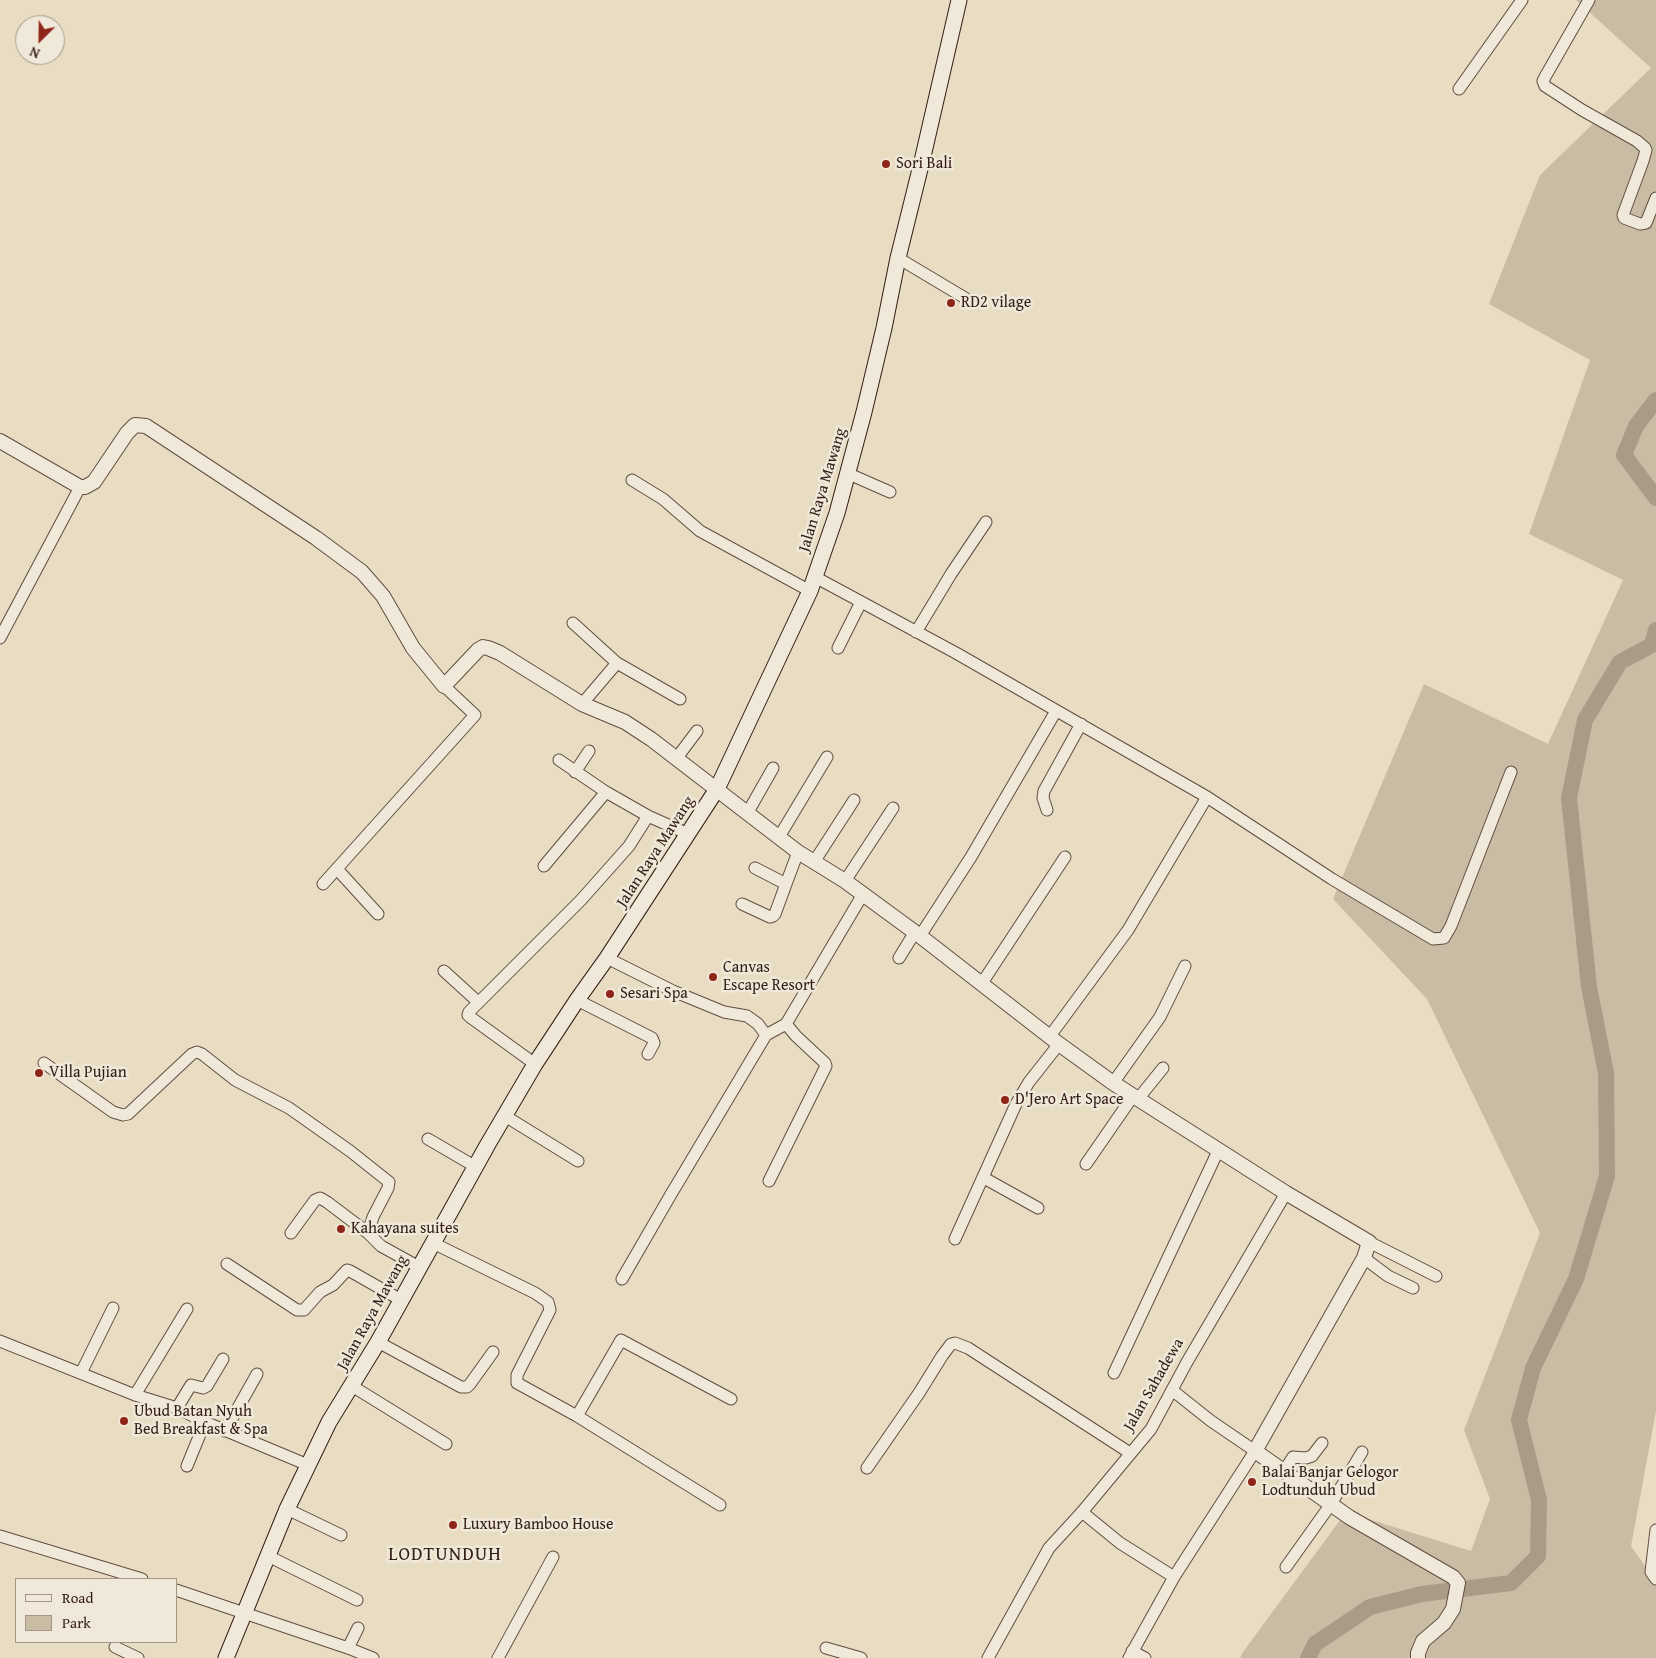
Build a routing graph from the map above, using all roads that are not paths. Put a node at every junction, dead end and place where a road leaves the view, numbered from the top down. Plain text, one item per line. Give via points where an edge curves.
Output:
1 (959, 0) edge
2 (1522, 0) edge
3 (1589, 0) edge
4 (1459, 89) dead end
5 (1656, 198) edge
6 (898, 258) junction
7 (965, 298) dead end
8 (0, 441) edge
9 (849, 474) junction
10 (632, 480) dead end
11 (80, 487) junction
12 (890, 492) dead end
13 (986, 522) dead end
14 (812, 584) junction
15 (861, 602) junction
16 (573, 624) dead end
17 (916, 632) junction
18 (0, 638) edge
19 (838, 648) dead end
20 (617, 663) junction
21 (444, 686) junction
22 (680, 699) dead end
23 (582, 704) junction
24 (1056, 711) junction
25 (1081, 724) junction
26 (697, 731) dead end
27 (589, 751) dead end
28 (827, 756) dead end
29 (676, 759) junction
30 (559, 760) dead end
31 (773, 768) dead end
32 (574, 772) junction
33 (1511, 772) dead end
34 (717, 789) junction
35 (606, 792) junction
36 (1207, 797) junction
37 (854, 800) dead end
38 (894, 808) dead end
39 (1047, 810) dead end
40 (748, 812) junction
41 (648, 816) junction
42 (688, 834) junction
43 (779, 837) junction
44 (798, 852) junction
45 (1065, 857) dead end
46 (814, 862) junction
47 (544, 866) dead end
48 (755, 868) dead end
49 (337, 869) junction
50 (845, 881) junction
51 (323, 884) dead end
52 (786, 884) junction
53 (863, 894) junction
54 (742, 904) dead end
55 (378, 914) dead end
56 (918, 934) junction
57 (607, 958) junction
58 (899, 958) dead end
59 (1185, 966) dead end
60 (444, 971) dead end
61 (982, 983) junction
62 (577, 1000) junction
63 (478, 1002) junction
64 (786, 1024) junction
65 (766, 1035) junction
66 (1055, 1040) junction
67 (648, 1054) dead end
68 (44, 1063) dead end
69 (535, 1064) junction
70 (1163, 1068) dead end
71 (1112, 1083) junction
72 (1135, 1098) junction
73 (505, 1116) junction
74 (428, 1139) dead end
75 (1218, 1151) junction
76 (578, 1161) dead end
77 (1086, 1164) dead end
78 (476, 1167) junction
79 (984, 1178) junction
80 (769, 1180) dead end
81 (1286, 1193) junction
82 (1038, 1208) dead end
83 (368, 1232) junction
84 (291, 1233) dead end
85 (955, 1239) dead end
86 (1369, 1242) junction
87 (433, 1243) junction
88 (1364, 1258) junction
89 (227, 1264) dead end
90 (419, 1267) junction
91 (1436, 1276) dead end
92 (622, 1279) dead end
93 (1413, 1288) dead end
94 (401, 1300) junction
95 (113, 1308) dead end
96 (187, 1309) dead end
97 (0, 1341) edge
98 (378, 1342) junction
99 (493, 1352) dead end
100 (223, 1359) dead end
101 (81, 1373) junction
102 (1114, 1373) dead end
103 (257, 1374) dead end
104 (352, 1386) junction
105 (1172, 1390) junction
106 (135, 1395) junction
107 (731, 1399) dead end
108 (177, 1408) junction
109 (577, 1416) junction
110 (205, 1422) junction
111 (226, 1431) junction
112 (446, 1444) dead end
113 (1322, 1444) dead end
114 (1255, 1451) junction
115 (1362, 1452) dead end
116 (1130, 1453) junction
117 (308, 1465) junction
118 (187, 1466) dead end
119 (867, 1468) dead end
120 (1284, 1471) junction
121 (1331, 1504) junction
122 (720, 1505) dead end
123 (288, 1509) junction
124 (1082, 1512) junction
125 (1656, 1530) edge
126 (341, 1535) dead end
127 (0, 1536) edge
128 (268, 1556) junction
129 (553, 1557) dead end
130 (1286, 1567) dead end
131 (1174, 1577) junction
132 (139, 1578) edge
133 (1656, 1579) edge
134 (178, 1591) edge
135 (357, 1600) dead end
136 (244, 1612) junction
137 (358, 1628) dead end
138 (115, 1647) dead end
139 (348, 1648) junction
140 (826, 1648) dead end
141 (1130, 1654) edge
142 (138, 1658) edge
143 (226, 1658) edge
144 (373, 1658) edge
145 (498, 1658) edge
146 (862, 1658) edge
147 (988, 1658) edge
148 (1145, 1658) edge
149 (1418, 1658) edge

1 - 6 main road, Jalan Raya Mawang
2 - 4 street
3 - 5 street via 1545,77 1545,86 1645,148 1624,218 1646,223
6 - 7 street
6 - 9 main road, Jalan Raya Mawang
8 - 11 street
9 - 12 street
9 - 14 main road, Jalan Raya Mawang
10 - 14 street via 663,499 700,531
11 - 18 street
11 - 21 street via 94,482 135,425 146,426 362,572 383,596 413,648
13 - 17 street
14 - 15 street
14 - 34 main road, Jalan Raya Mawang
15 - 17 street
15 - 19 street
16 - 20 street
17 - 24 street
20 - 22 street
20 - 23 street
21 - 23 street via 483,647 500,653
21 - 49 street via 475,715
23 - 29 street via 625,722
24 - 25 street
24 - 56 street via 971,858
25 - 36 street
25 - 39 street via 1044,791
26 - 29 street
27 - 32 street
28 - 43 street
29 - 34 street
30 - 32 street
31 - 40 street
32 - 35 street
33 - 36 street via 1451,926 1444,938 1437,939 1332,879
34 - 40 street
34 - 42 main road, Jalan Raya Mawang
35 - 41 street
35 - 47 street
36 - 66 street via 1128,930
37 - 46 street
38 - 50 street
40 - 43 street
41 - 42 street
41 - 63 street via 629,846 581,900
42 - 57 main road, Jalan Raya Mawang
43 - 44 street
44 - 46 street
44 - 52 street
45 - 61 street
46 - 50 street
48 - 52 street
49 - 51 street
49 - 55 street
50 - 53 street
52 - 54 street via 773,916
53 - 56 street
53 - 64 street
56 - 58 street
56 - 61 street
57 - 62 main road, Jalan Raya Mawang
57 - 65 street via 673,991 724,1012 747,1016
59 - 71 street via 1160,1017
60 - 63 street
61 - 66 street
62 - 67 street via 652,1038 654,1043
62 - 69 main road, Jalan Raya Mawang
63 - 69 street via 468,1015
64 - 65 street
64 - 80 street via 826,1066
65 - 92 street
66 - 71 street
66 - 79 street via 1016,1104
68 - 83 street via 123,1115 128,1114 192,1054 202,1054 243,1085 289,1108 389,1182
69 - 73 main road, Jalan Raya Mawang
70 - 72 street
71 - 72 street
72 - 75 street
72 - 77 street
73 - 76 street
73 - 78 main road, Jalan Raya Mawang
74 - 78 street
75 - 81 street
75 - 102 street
78 - 87 main road, Jalan Raya Mawang
79 - 82 street
79 - 85 street
81 - 86 street
81 - 105 street, Jalan Sahadewa
83 - 84 street via 320,1198
83 - 90 street via 382,1246
86 - 88 street
86 - 91 street
87 - 90 main road, Jalan Raya Mawang
87 - 109 street via 548,1302 550,1310 517,1375 517,1383
88 - 93 street via 1388,1276
88 - 114 street
89 - 94 street via 297,1310 304,1310 346,1270
90 - 94 main road, Jalan Raya Mawang
94 - 98 main road, Jalan Raya Mawang
95 - 101 street
96 - 106 street
97 - 101 street
98 - 99 street via 461,1388 470,1384
98 - 104 main road, Jalan Raya Mawang
100 - 108 street via 207,1386 190,1386
101 - 106 street
103 - 111 street
104 - 112 street
104 - 117 main road, Jalan Raya Mawang via 328,1422
105 - 114 street
105 - 116 street, Jalan Sahadewa via 1144,1439
106 - 108 street
107 - 109 street via 620,1340
108 - 110 street
109 - 122 street
110 - 111 street
110 - 118 street
111 - 117 street
113 - 120 street via 1312,1456 1293,1457
114 - 120 street
114 - 131 street
115 - 121 street
116 - 119 street via 956,1343 951,1344 942,1356
116 - 124 street, Jalan Sahadewa
117 - 123 main road, Jalan Raya Mawang
120 - 121 street
121 - 130 street
121 - 149 street via 1458,1583 1453,1609 1444,1623 1423,1640
123 - 126 street
123 - 128 main road, Jalan Raya Mawang
124 - 131 street via 1120,1543
124 - 147 street, Jalan Sahadewa via 1049,1548
125 - 133 street via 1652,1572
127 - 132 street
128 - 135 street
128 - 136 main road, Jalan Raya Mawang
129 - 145 street
131 - 141 street
134 - 136 street
136 - 139 street
136 - 143 main road, Jalan Raya Mawang
137 - 139 street
138 - 142 street
139 - 144 street
140 - 146 street
141 - 148 street

